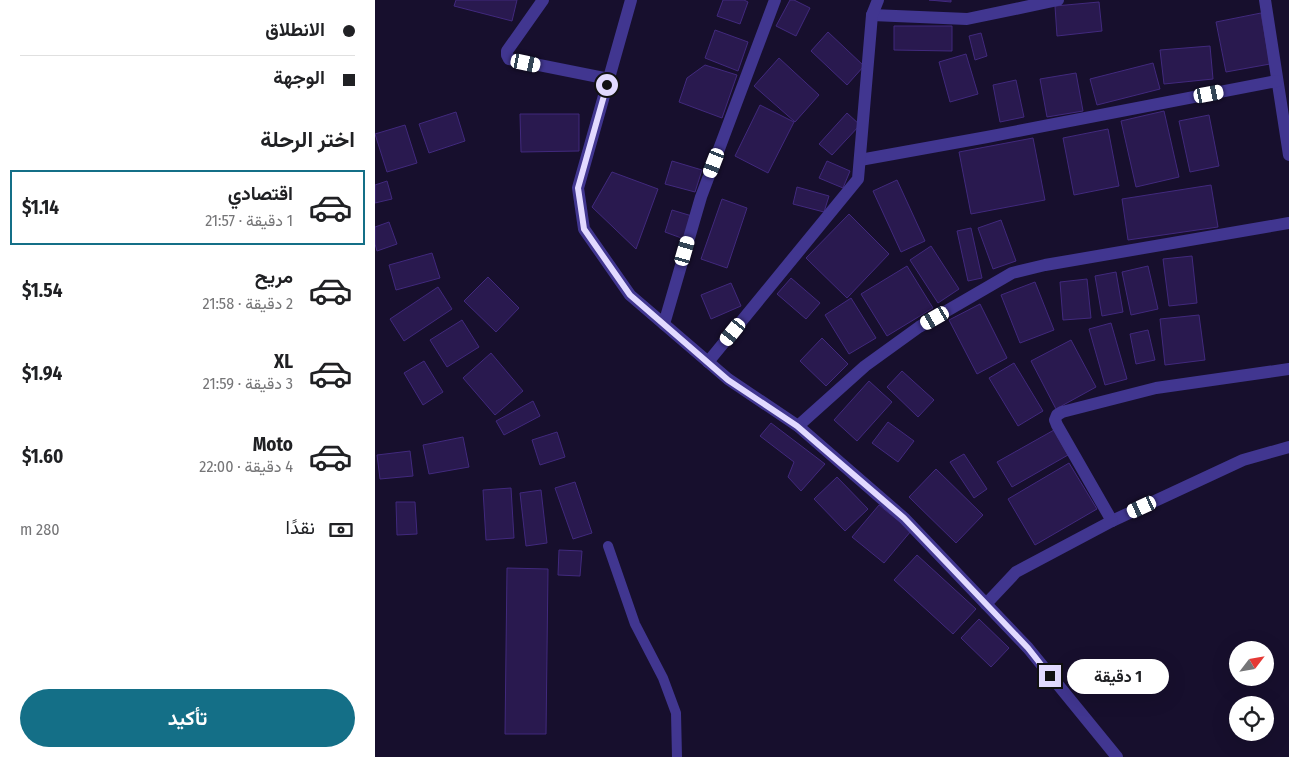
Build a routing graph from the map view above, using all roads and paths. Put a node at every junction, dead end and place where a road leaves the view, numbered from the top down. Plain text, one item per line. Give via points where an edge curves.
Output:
1 (543, 0) edge
2 (631, 0) edge
3 (775, 0) edge
4 (878, 0) edge
5 (1058, 0) edge
6 (1265, 0) edge
7 (873, 15) junction
8 (609, 79) junction
9 (1277, 81) junction
10 (1289, 155) edge
11 (860, 160) junction
12 (1289, 223) edge
13 (664, 324) junction
14 (708, 362) junction
15 (1289, 369) edge
16 (797, 426) junction
17 (1289, 447) edge
18 (1111, 521) junction
19 (608, 546) dead end
20 (986, 604) junction
21 (677, 757) edge
22 (1117, 757) edge

1 - 8 street via 507,51 509,59
2 - 8 street
3 - 13 street via 701,197
4 - 7 street
5 - 7 street via 967,19
6 - 9 street
7 - 11 street
8 - 13 street via 578,188 584,229 630,295
9 - 10 street
9 - 11 street
11 - 14 street via 858,179
12 - 16 street via 1045,265 1012,274 919,327 865,366
13 - 14 street
14 - 16 street via 728,380
15 - 18 street via 1156,388 1057,415 1057,425
16 - 20 street via 904,518
17 - 18 street via 1243,460
18 - 20 street via 1016,572
19 - 21 lane via 635,624 663,678 676,713
20 - 22 street via 1028,648

